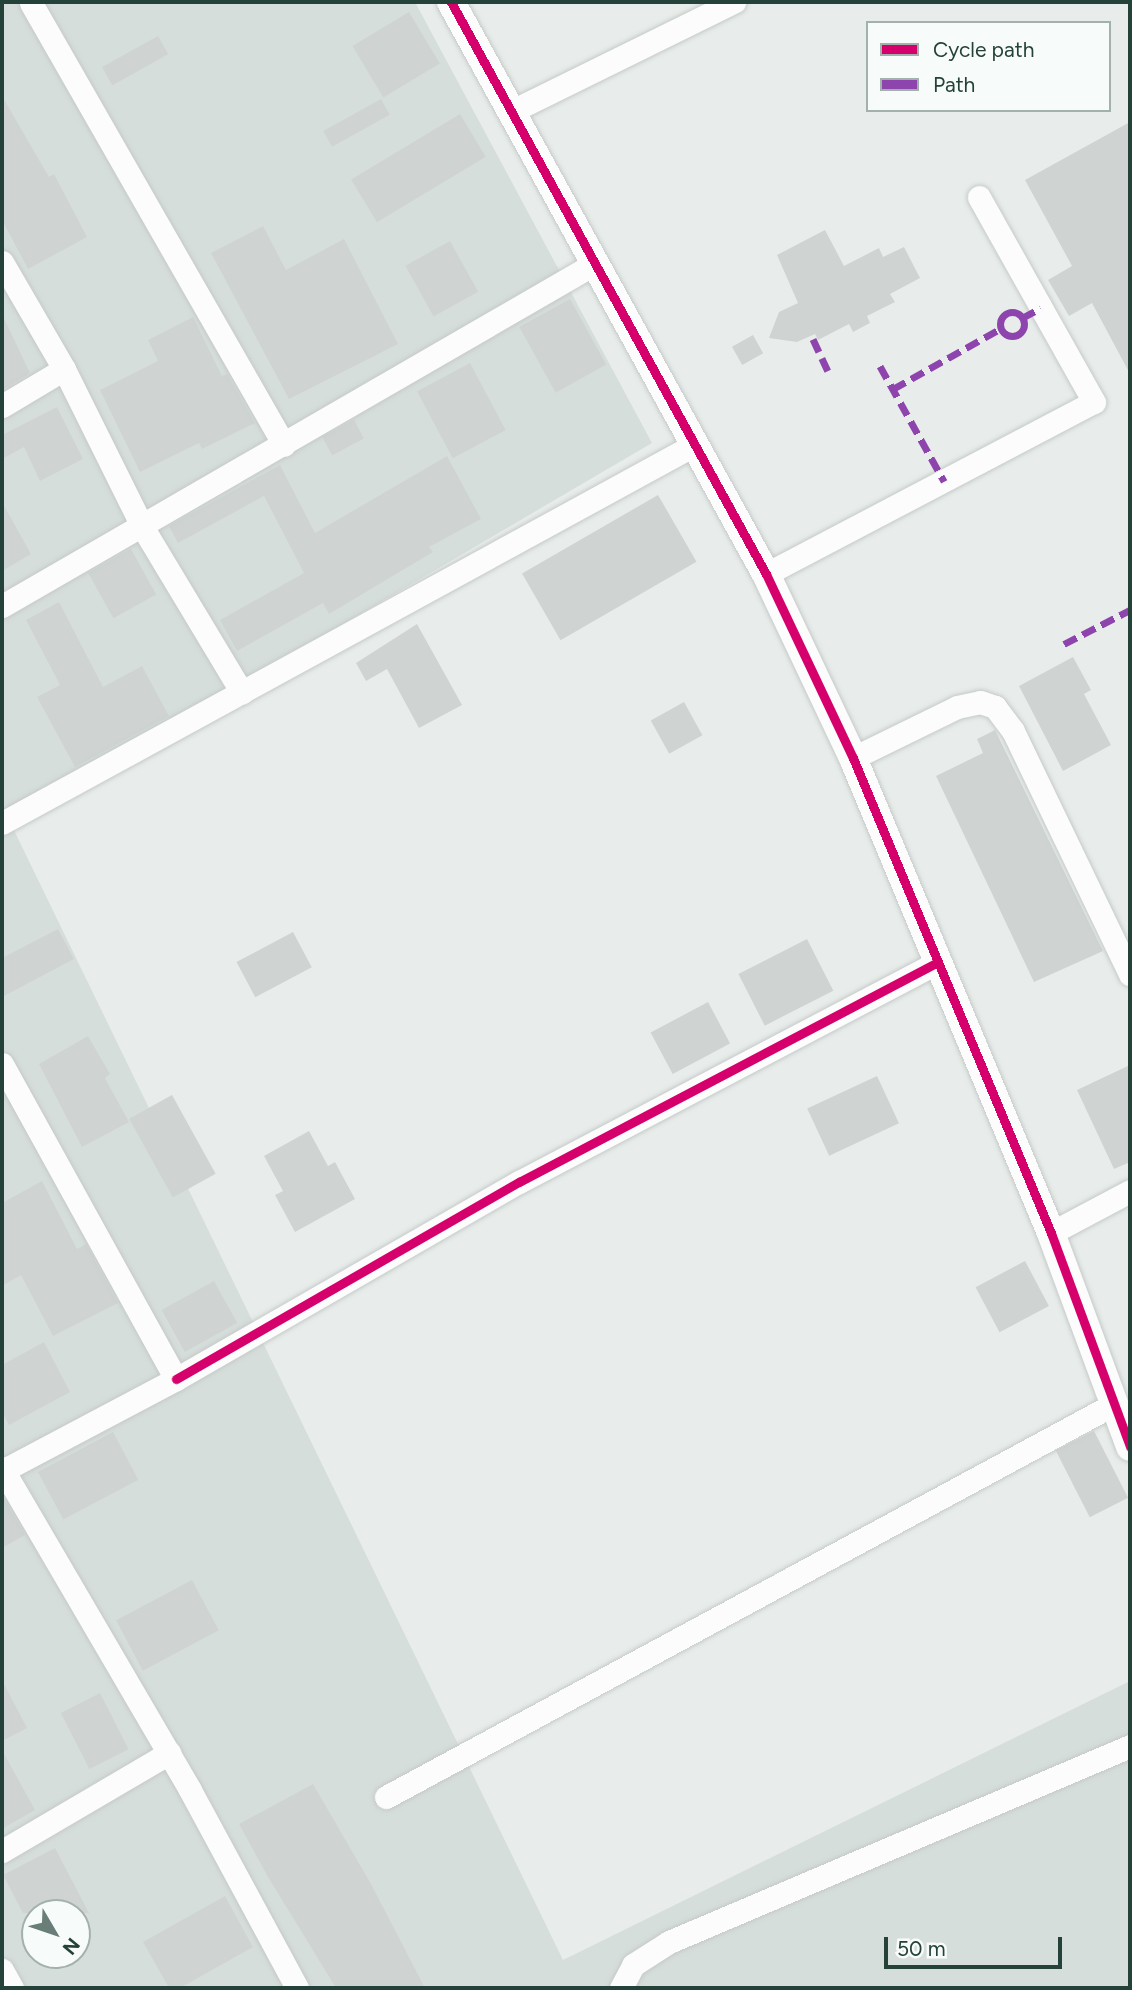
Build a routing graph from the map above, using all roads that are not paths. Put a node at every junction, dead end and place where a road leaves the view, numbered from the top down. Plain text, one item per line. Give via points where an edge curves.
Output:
1 (451, 2) edge
2 (734, 2) edge
3 (31, 3) edge
4 (510, 112) junction
5 (979, 197) dead end
6 (2, 262) edge
7 (594, 264) junction
8 (64, 369) junction
9 (2, 405) edge
10 (284, 445) junction
11 (694, 445) junction
12 (143, 528) junction
13 (766, 573) junction
14 (2, 606) edge
15 (242, 693) junction
16 (853, 758) junction
17 (2, 823) edge
18 (937, 963) junction
19 (1130, 974) edge
20 (2, 1065) edge
21 (1130, 1191) edge
22 (1051, 1233) junction
23 (176, 1379) junction
24 (1114, 1404) junction
25 (1130, 1447) edge
26 (2, 1470) edge
27 (1130, 1746) edge
28 (169, 1753) junction
29 (386, 1797) dead end
30 (2, 1851) edge
31 (2, 1970) edge
32 (12, 1988) edge
33 (297, 1988) edge
34 (621, 1988) edge

1 - 4 street
2 - 4 street
3 - 10 street
4 - 7 street
5 - 13 street via 1094,402
6 - 8 street
7 - 10 street
7 - 11 street
8 - 9 street
8 - 12 street
10 - 12 street
11 - 13 street
11 - 15 street
12 - 14 street
12 - 15 street
13 - 16 street
15 - 17 street
16 - 18 street
16 - 19 street via 957,707 980,702 995,707 1013,731
18 - 22 street
18 - 23 street via 519,1182
20 - 23 street
21 - 22 street
22 - 24 street
23 - 26 street
24 - 25 street
24 - 29 street
26 - 28 street
27 - 34 street via 669,1942 632,1965
28 - 30 street
28 - 33 street
31 - 32 street

